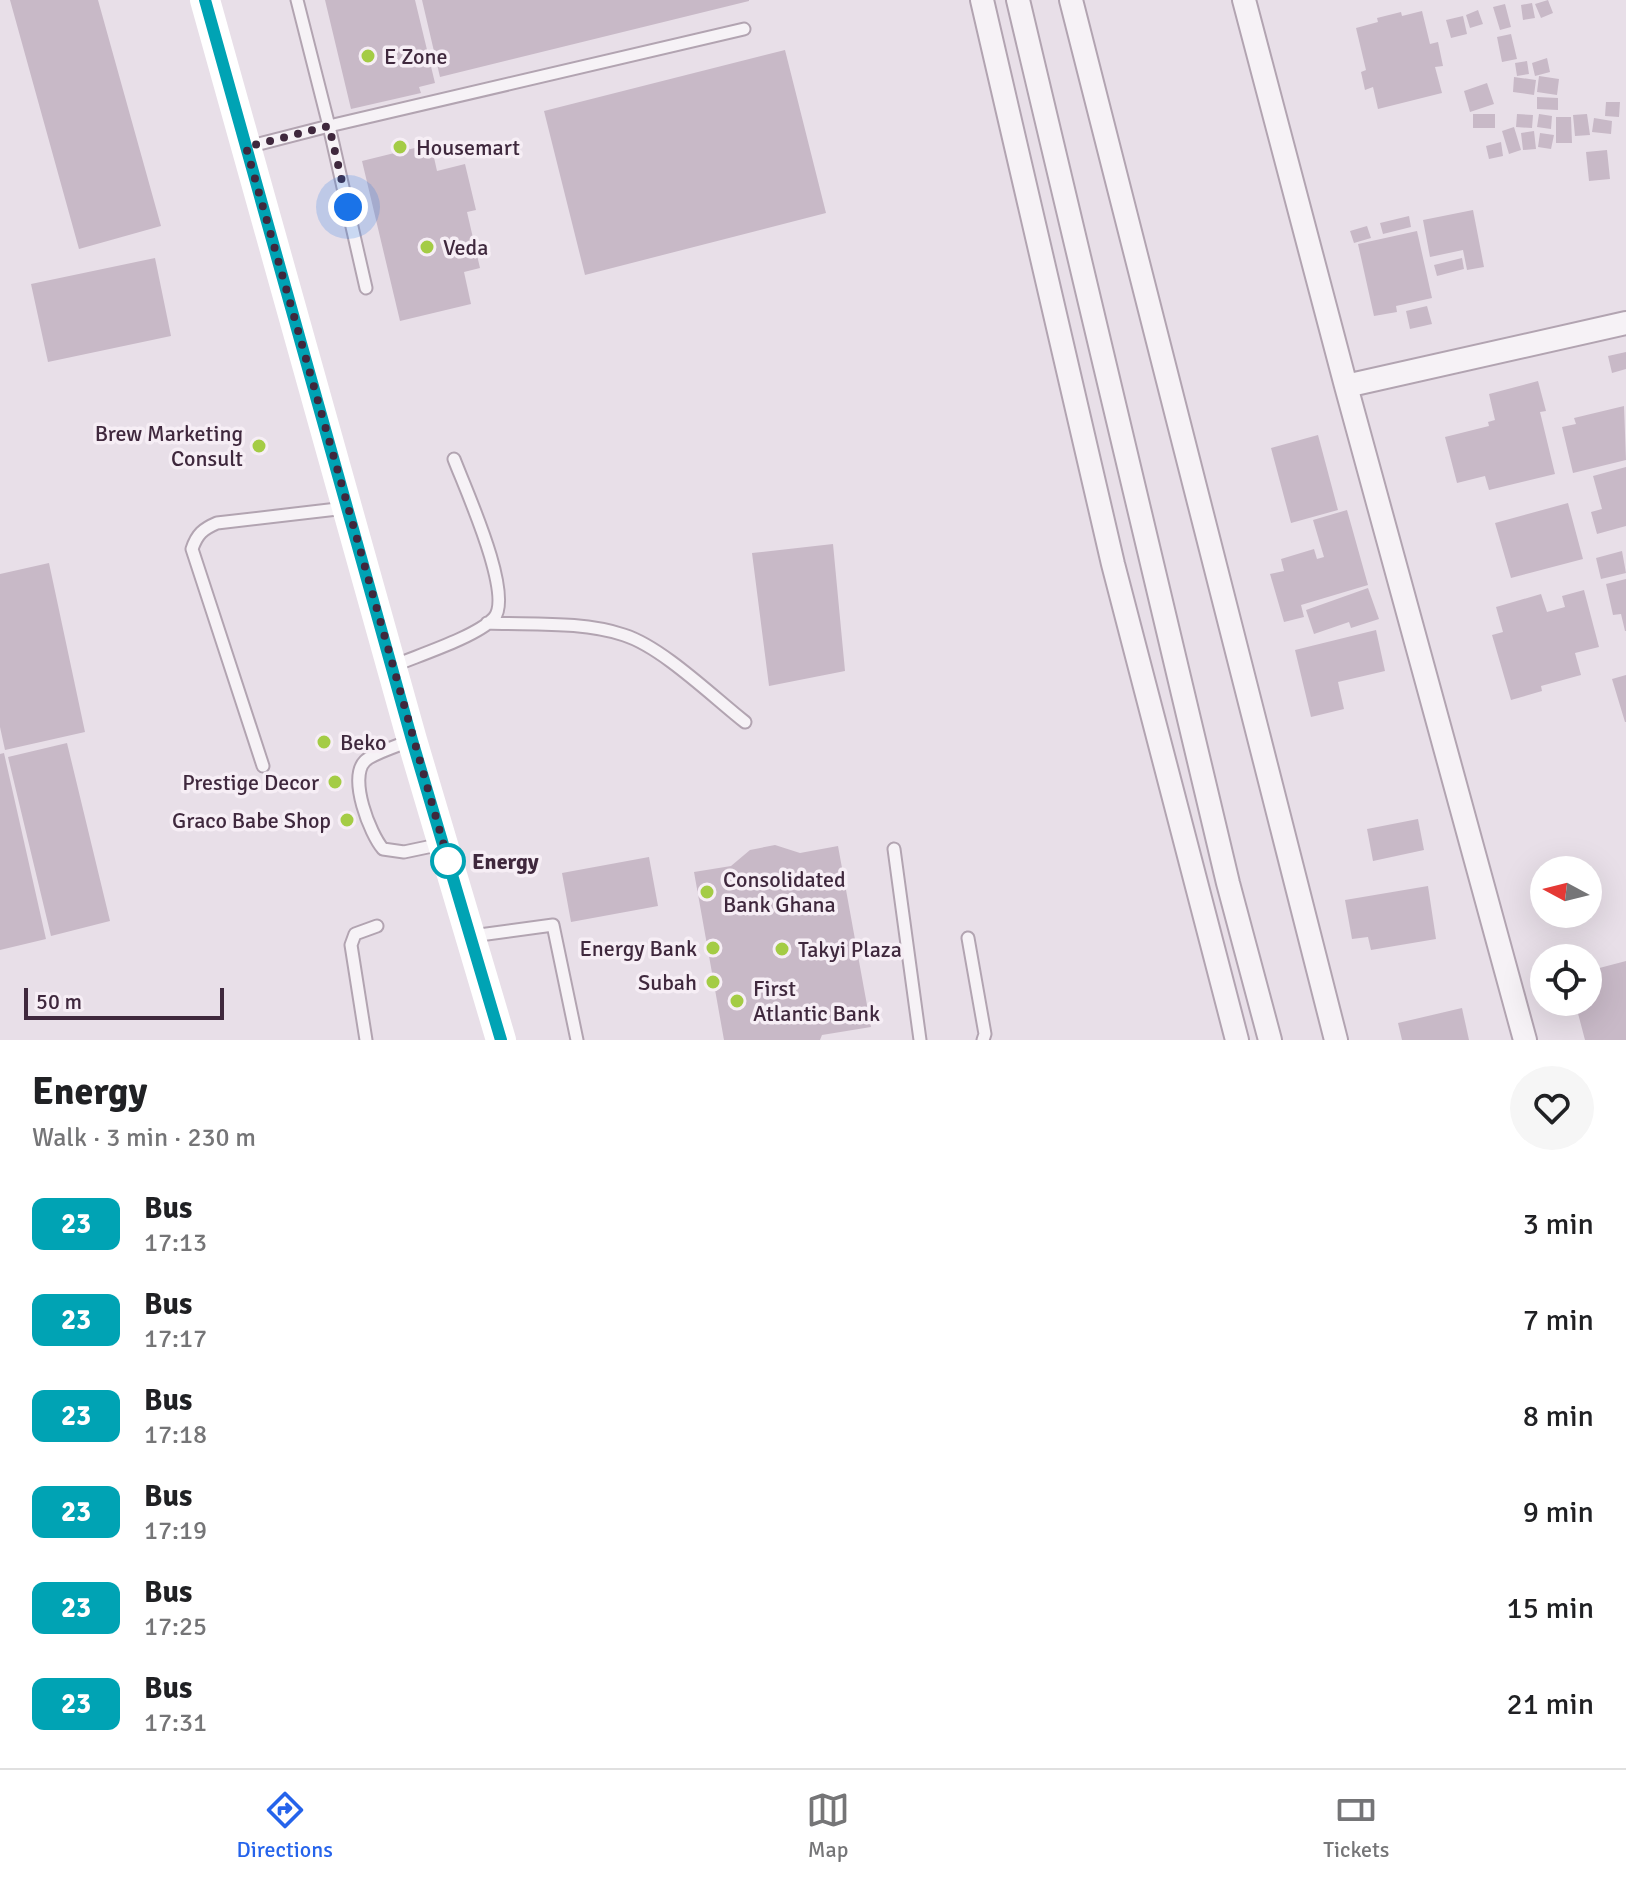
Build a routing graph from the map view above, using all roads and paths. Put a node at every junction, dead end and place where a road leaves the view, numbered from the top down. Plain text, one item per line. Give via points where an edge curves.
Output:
1 (205, 0) edge
2 (297, 0) edge
3 (982, 0) edge
4 (1018, 0) edge
5 (1071, 0) edge
6 (1244, 0) edge
7 (744, 29) dead end
8 (329, 126) junction
9 (246, 147) junction
10 (366, 288) dead end
11 (1626, 323) edge
12 (1346, 386) junction
13 (454, 459) dead end
14 (347, 507) junction
15 (487, 623) junction
16 (393, 666) junction
17 (745, 722) dead end
18 (412, 740) junction
19 (263, 766) dead end
20 (443, 844) junction
21 (894, 849) dead end
22 (377, 926) dead end
23 (470, 936) junction
24 (968, 938) dead end
25 (497, 1039) edge
26 (366, 1040) edge
27 (577, 1040) edge
28 (920, 1040) edge
29 (983, 1040) edge
30 (1237, 1040) edge
31 (1270, 1040) edge
32 (1336, 1040) edge
33 (1525, 1040) edge

1 - 9 main road
2 - 8 lane
3 - 30 street via 1113,564
4 - 31 street
5 - 32 street
6 - 12 street
7 - 8 lane
8 - 9 lane
8 - 10 lane
9 - 14 main road
11 - 12 street
12 - 33 street
13 - 15 lane via 495,568 500,603
14 - 16 main road
14 - 19 lane via 217,523 195,539 192,549
15 - 16 lane
15 - 17 lane via 597,628 626,635 653,649
16 - 18 main road
18 - 20 main road
18 - 20 lane via 365,761 359,774 372,836 383,849 404,852
20 - 23 main road
21 - 28 lane
22 - 26 lane via 355,934 351,945
23 - 25 main road
23 - 27 lane via 553,925
24 - 29 lane

